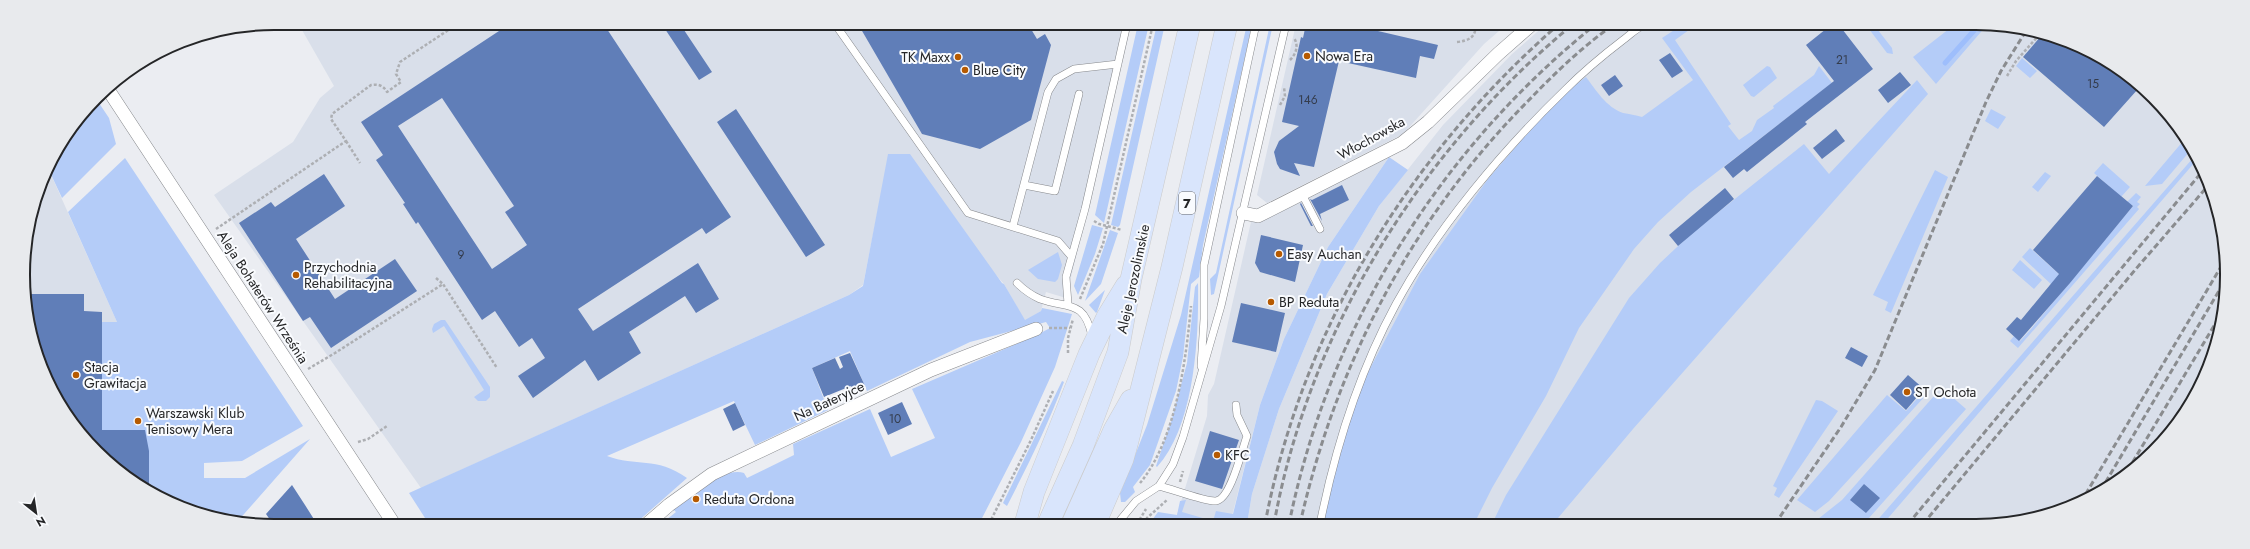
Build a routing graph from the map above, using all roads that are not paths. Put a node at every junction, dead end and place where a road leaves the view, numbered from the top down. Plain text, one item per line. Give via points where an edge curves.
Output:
1 (839, 30) edge
2 (1126, 30) edge
3 (1189, 30) edge
4 (1226, 30) edge
5 (1255, 30) edge
6 (1285, 30) edge
7 (1526, 30) edge
8 (1638, 30) edge
9 (1118, 64) junction
10 (111, 93) edge
11 (1080, 94) dead end
12 (1024, 185) junction
13 (1302, 194) junction
14 (1243, 213) junction
15 (1013, 226) junction
16 (1320, 229) dead end
17 (1071, 256) junction
18 (1131, 279) junction
19 (1017, 284) dead end
20 (1068, 304) junction
21 (1036, 330) road end
22 (1093, 346) junction
23 (1142, 381) junction
24 (1200, 382) junction
25 (1236, 405) dead end
26 (1159, 486) junction
27 (1034, 492) junction
28 (391, 519) edge
29 (654, 519) edge
30 (1015, 519) edge
31 (1026, 519) edge
32 (1050, 519) edge
33 (1074, 519) edge
34 (1097, 519) edge
35 (1120, 519) edge
36 (1321, 519) edge

1 - 15 lane via 968,213
2 - 9 lane
3 - 18 main road, Aleje Jerozolimskie
4 - 23 main road, 7 via 1176,252
5 - 24 lane via 1204,265
6 - 14 lane
7 - 13 street, Włochowska via 1428,122 1402,143
8 - 36 lane via 1595,61 1480,181 1396,303 1380,336 1344,428 1331,470
9 - 12 lane via 1074,69 1056,79 1048,92
9 - 17 lane
10 - 28 street, Aleja Bohaterów Września
11 - 12 lane via 1055,191
12 - 15 lane
13 - 14 street, Włochowska via 1258,216
13 - 16 lane
14 - 24 lane
15 - 17 lane via 1058,241
17 - 20 lane via 1066,277
18 - 22 main road via 1107,317
18 - 32 main road, Aleje Jerozolimskie via 1118,352 1083,446
19 - 20 lane via 1040,299
20 - 22 lane via 1082,311 1086,317
21 - 29 street, Na Bateryjce via 931,370 712,474
22 - 27 main road
23 - 33 main road via 1114,430
23 - 34 main road, 7 via 1123,459
24 - 26 lane via 1173,464
25 - 26 lane via 1237,415 1247,436 1224,497 1216,501
26 - 35 lane via 1136,501
27 - 30 main road
27 - 31 main road

